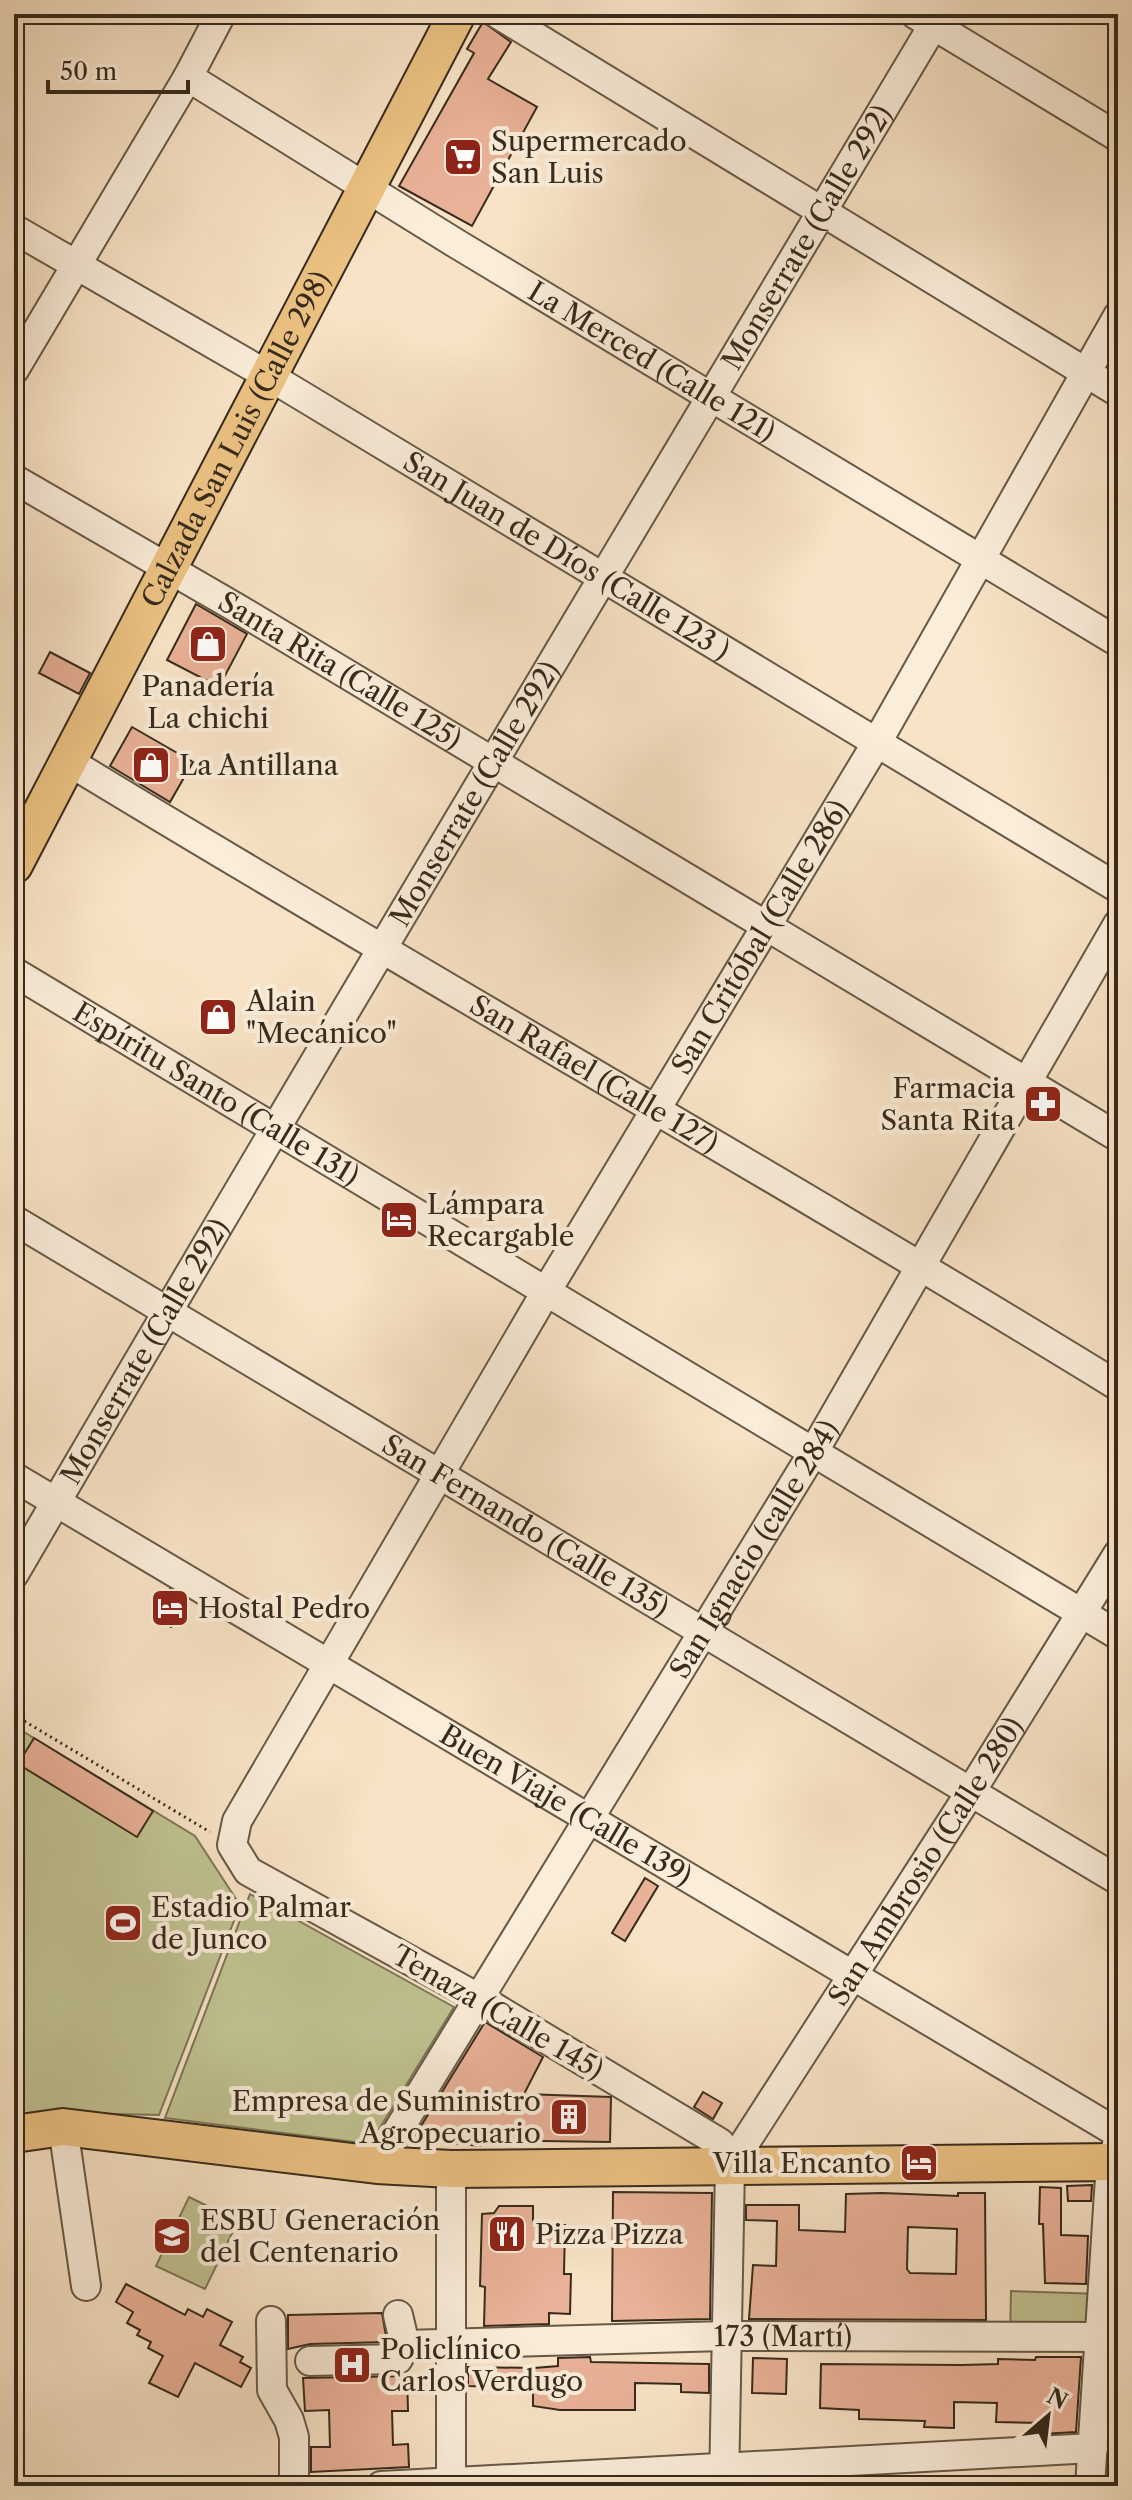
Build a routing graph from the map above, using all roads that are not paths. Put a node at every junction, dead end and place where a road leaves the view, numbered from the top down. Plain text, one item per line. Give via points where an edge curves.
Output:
1 (221, 14) edge
2 (457, 14) edge
3 (498, 14) edge
4 (929, 18) edge
5 (188, 77) junction
6 (1118, 137) edge
7 (366, 188) junction
8 (823, 214) junction
9 (14, 229) edge
10 (76, 265) junction
11 (1118, 316) edge
12 (14, 370) edge
13 (1085, 372) junction
14 (269, 376) junction
15 (1118, 392) edge
16 (712, 398) junction
17 (14, 479) edge
18 (979, 558) junction
19 (168, 569) junction
20 (603, 578) junction
21 (1118, 642) edge
22 (876, 744) junction
23 (68, 761) junction
24 (491, 764) junction
25 (14, 865) edge
26 (1118, 888) edge
27 (1118, 924) edge
28 (768, 925) junction
29 (382, 950) junction
30 (14, 972) edge
31 (1028, 1082) junction
32 (656, 1111) junction
33 (276, 1131) junction
34 (1118, 1137) edge
35 (14, 1220) edge
36 (922, 1266) junction
37 (547, 1290) junction
38 (169, 1314) junction
39 (1118, 1386) edge
40 (814, 1451) junction
41 (439, 1476) junction
42 (14, 1477) edge
43 (56, 1502) junction
44 (1118, 1554) edge
45 (14, 1574) edge
46 (1082, 1614) junction
47 (701, 1634) junction
48 (1118, 1635) edge
49 (329, 1663) junction
50 (970, 1793) junction
51 (589, 1817) junction
52 (232, 1845) joint
53 (1118, 1880) edge
54 (853, 1975) junction
55 (480, 1999) junction
56 (63, 2127) junction
57 (14, 2134) edge
58 (1116, 2149) edge
59 (377, 2165) junction
60 (730, 2166) junction
61 (451, 2169) junction
62 (86, 2286) dead end
63 (398, 2315) dead end
64 (271, 2321) dead end
65 (725, 2336) junction
66 (1108, 2337) edge
67 (449, 2343) junction
68 (405, 2345) junction
69 (310, 2361) dead end
70 (1098, 2467) edge
71 (724, 2477) edge
72 (451, 2484) edge
73 (294, 2486) edge
74 (381, 2486) edge

1 - 5 street
2 - 7 main road, Calzada San Luis (Calle 298)
3 - 8 street
4 - 6 street
4 - 8 street, Monserrate (Calle 292)
5 - 7 street, La Merced (Calle 121)
5 - 10 street
7 - 14 main road, Calzada San Luis (Calle 298)
7 - 16 street, La Merced (Calle 121)
8 - 13 street
8 - 16 street, Monserrate (Calle 292)
9 - 10 street, San Juan de Díos (Calle 123 )
10 - 12 street
10 - 14 street, San Juan de Díos (Calle 123 )
11 - 13 street, San Critóbal (Calle 286)
13 - 15 street
13 - 18 street, San Critóbal (Calle 286)
14 - 19 main road, Calzada San Luis (Calle 298)
14 - 20 street, San Juan de Díos (Calle 123 )
16 - 18 street, La Merced (Calle 121)
16 - 20 street, Monserrate (Calle 292)
17 - 19 street, Santa Rita (Calle 125)
18 - 21 street, La Merced (Calle 121)
18 - 22 street, San Critóbal (Calle 286)
19 - 23 main road, Calzada San Luis (Calle 298)
19 - 24 street, Santa Rita (Calle 125)
20 - 22 street, San Juan de Díos (Calle 123 )
20 - 24 street, Monserrate (Calle 292)
22 - 26 street, San Juan de Díos (Calle 123 )
22 - 28 street, San Critóbal (Calle 286)
23 - 25 main road, Calzada San Luis (Calle 298)
23 - 29 street, San Rafael (Calle 127)
24 - 28 street, Santa Rita (Calle 125)
24 - 29 street, Monserrate (Calle 292)
27 - 31 street, San Ignacio (calle 284)
28 - 31 street, Santa Rita (Calle 125)
28 - 32 street, San Critóbal (Calle 286)
29 - 32 street, San Rafael (Calle 127)
29 - 33 street, Monserrate (Calle 292)
30 - 33 street, Espíritu Santo (Calle 131)
31 - 34 street, Santa Rita (Calle 125)
31 - 36 street, San Ignacio (calle 284)
32 - 36 street, San Rafael (Calle 127)
32 - 37 street, San Critóbal (Calle 286)
33 - 37 street, Espíritu Santo (Calle 131)
33 - 38 street, Monserrate (Calle 292)
35 - 38 street, San Fernando (Calle 135)
36 - 39 street, San Rafael (Calle 127)
36 - 40 street, San Ignacio (calle 284)
37 - 40 street, Espíritu Santo (Calle 131)
37 - 41 street, San Critóbal (Calle 286)
38 - 41 street, San Fernando (Calle 135)
38 - 43 street, Monserrate (Calle 292)
40 - 46 street, Espíritu Santo (Calle 131)
40 - 47 street, San Ignacio (calle 284)
41 - 47 street, San Fernando (Calle 135)
41 - 49 street, San Critóbal (Calle 286)
42 - 43 street, Buen Viaje (Calle 139)
43 - 45 street, Monserrate (Calle 292)
43 - 49 street, Buen Viaje (Calle 139)
44 - 46 street, San Ambrosio (Calle 280)
46 - 48 street, Espíritu Santo (Calle 131)
46 - 50 street, San Ambrosio (Calle 280)
47 - 50 street, San Fernando (Calle 135)
47 - 51 street, San Ignacio (calle 284)
49 - 51 street, Buen Viaje (Calle 139)
49 - 52 street, San Critóbal (Calle 286) via 237,1821
50 - 53 street, San Fernando (Calle 135)
50 - 54 street, San Ambrosio (Calle 280)
51 - 54 street, Buen Viaje (Calle 139)
51 - 55 street, San Ignacio (calle 284)
52 - 55 street, Tenaza (Calle 145) via 248,1871
54 - 58 street, Buen Viaje (Calle 139)
54 - 60 street, San Ambrosio (Calle 280)
55 - 59 street, San Ignacio (calle 284)
55 - 60 street, Tenaza (Calle 145) via 720,2143
56 - 57 main road
56 - 59 main road
56 - 62 street
58 - 60 main road
58 - 66 street
59 - 61 main road
60 - 61 main road
60 - 65 street
61 - 67 street
63 - 68 street
64 - 73 street via 272,2390 294,2437
65 - 66 street, 173 (Martí)
65 - 67 street, 173 (Martí)
65 - 71 street
66 - 70 street
67 - 68 street, 173 (Martí)
67 - 72 street
68 - 69 street via 398,2359
70 - 71 street
71 - 72 street
72 - 74 street

